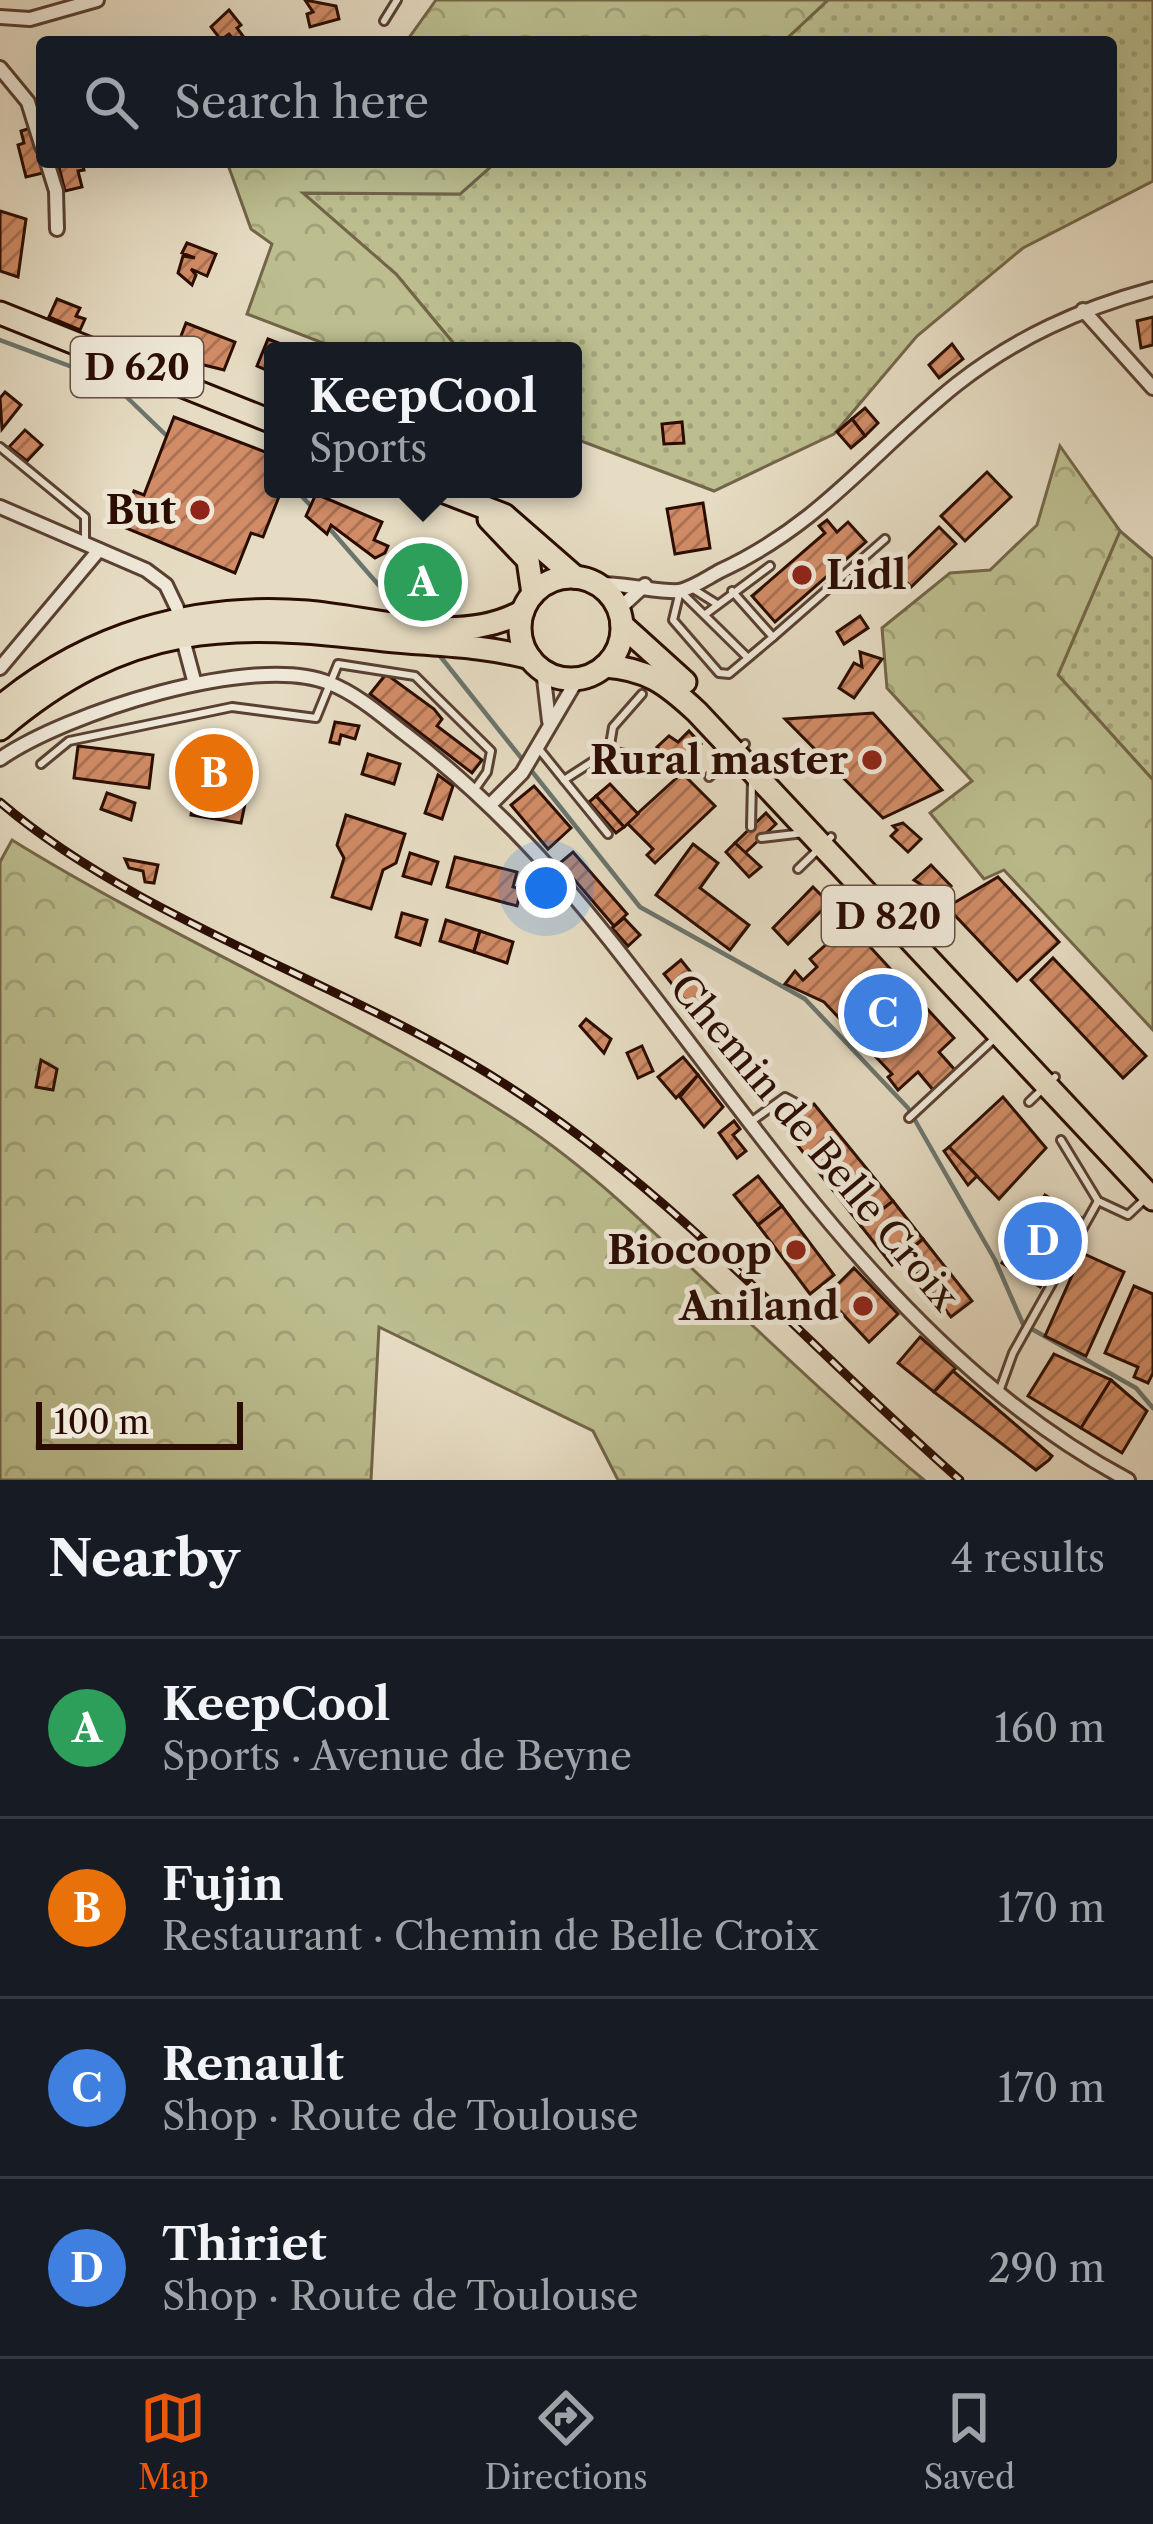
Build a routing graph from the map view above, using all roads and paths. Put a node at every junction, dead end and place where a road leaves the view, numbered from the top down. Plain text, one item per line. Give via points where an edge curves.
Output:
1 (97, 0) edge
2 (397, 0) edge
3 (0, 17) edge
4 (384, 21) dead end
5 (0, 68) edge
6 (36, 128) edge
7 (49, 168) edge
8 (57, 229) dead end
9 (1153, 289) edge
10 (1083, 310) junction
11 (0, 314) edge
12 (1153, 388) edge
13 (264, 418) edge
14 (0, 447) edge
15 (458, 498) edge
16 (465, 501) junction
17 (0, 507) edge
18 (885, 539) dead end
19 (85, 544) junction
20 (99, 550) junction
21 (770, 566) dead end
22 (586, 580) junction
23 (646, 585) junction
24 (685, 589) junction
25 (732, 591) junction
26 (528, 602) junction
27 (717, 604) junction
28 (177, 608) dead end
29 (707, 613) junction
30 (620, 617) junction
31 (387, 631) junction
32 (458, 637) junction
33 (773, 637) junction
34 (184, 643) dead end
35 (747, 657) junction
36 (537, 664) junction
37 (605, 666) junction
38 (0, 668) edge
39 (578, 678) junction
40 (332, 683) junction
41 (194, 684) junction
42 (642, 694) dead end
43 (0, 707) edge
44 (549, 722) junction
45 (0, 729) edge
46 (740, 749) junction
47 (535, 751) junction
48 (609, 751) junction
49 (0, 759) edge
50 (656, 760) dead end
51 (41, 764) dead end
52 (757, 767) junction
53 (709, 777) dead end
54 (564, 780) junction
55 (475, 789) junction
56 (492, 803) junction
57 (751, 827) dead end
58 (608, 834) dead end
59 (820, 835) junction
60 (761, 838) dead end
61 (798, 869) dead end
62 (1003, 1030) junction
63 (1051, 1082) junction
64 (1029, 1102) dead end
65 (800, 1105) dead end
66 (909, 1118) dead end
67 (752, 1121) junction
68 (1061, 1140) dead end
69 (1152, 1192) edge
70 (1098, 1201) junction
71 (999, 1391) junction
72 (1127, 1480) edge

1 - 3 street via 30,19
2 - 4 lane
5 - 6 street
7 - 8 street
9 - 10 street
10 - 12 street
10 - 24 street via 982,366 850,485 774,540
11 - 13 main road, D 620
14 - 19 lane via 85,517
15 - 16 main road
16 - 22 main road via 504,515
16 - 26 main road via 528,560
17 - 19 street
18 - 33 lane
19 - 20 street
20 - 28 street via 146,570 166,585
20 - 38 street
21 - 25 lane
22 - 23 street
22 - 26 main road via 560,578
22 - 30 main road
23 - 24 street
23 - 30 street
24 - 27 lane
24 - 29 lane
24 - 35 lane via 673,620 719,674
25 - 27 lane
25 - 33 lane
26 - 32 main road via 502,623
26 - 36 main road via 520,627
27 - 29 lane
29 - 35 lane
30 - 37 main road via 621,640
30 - 46 main road, D 820
31 - 32 main road
31 - 43 main road via 241,609 194,616 80,653
31 - 45 main road via 197,632 86,668
32 - 36 main road
33 - 35 lane
34 - 41 street
36 - 39 main road
36 - 44 street
37 - 39 main road
37 - 46 main road, D 820 via 662,679
39 - 44 street
40 - 41 street via 299,676
40 - 51 lane via 324,707 307,721 232,707 69,741
40 - 55 street, Chemin de Belle Croix
40 - 55 lane via 338,664 415,676 491,751
41 - 49 street via 77,718
42 - 48 lane via 613,727
44 - 47 street
46 - 52 main road, D 820
46 - 53 lane
47 - 54 lane
47 - 56 street
48 - 50 lane
48 - 54 lane
52 - 57 lane
52 - 59 main road, D 820
54 - 58 lane
55 - 56 street, Chemin de Belle Croix
56 - 67 street, Chemin de Belle Croix via 554,869
59 - 60 lane
59 - 61 lane
59 - 62 main road, D 820
62 - 63 main road, D 820
62 - 66 lane
63 - 64 lane
63 - 69 main road, D 820
65 - 67 lane via 785,1096
67 - 71 street, Chemin de Belle Croix via 892,1289
68 - 70 lane
69 - 70 lane via 1128,1214
70 - 71 lane
71 - 72 street, Chemin de Belle Croix

